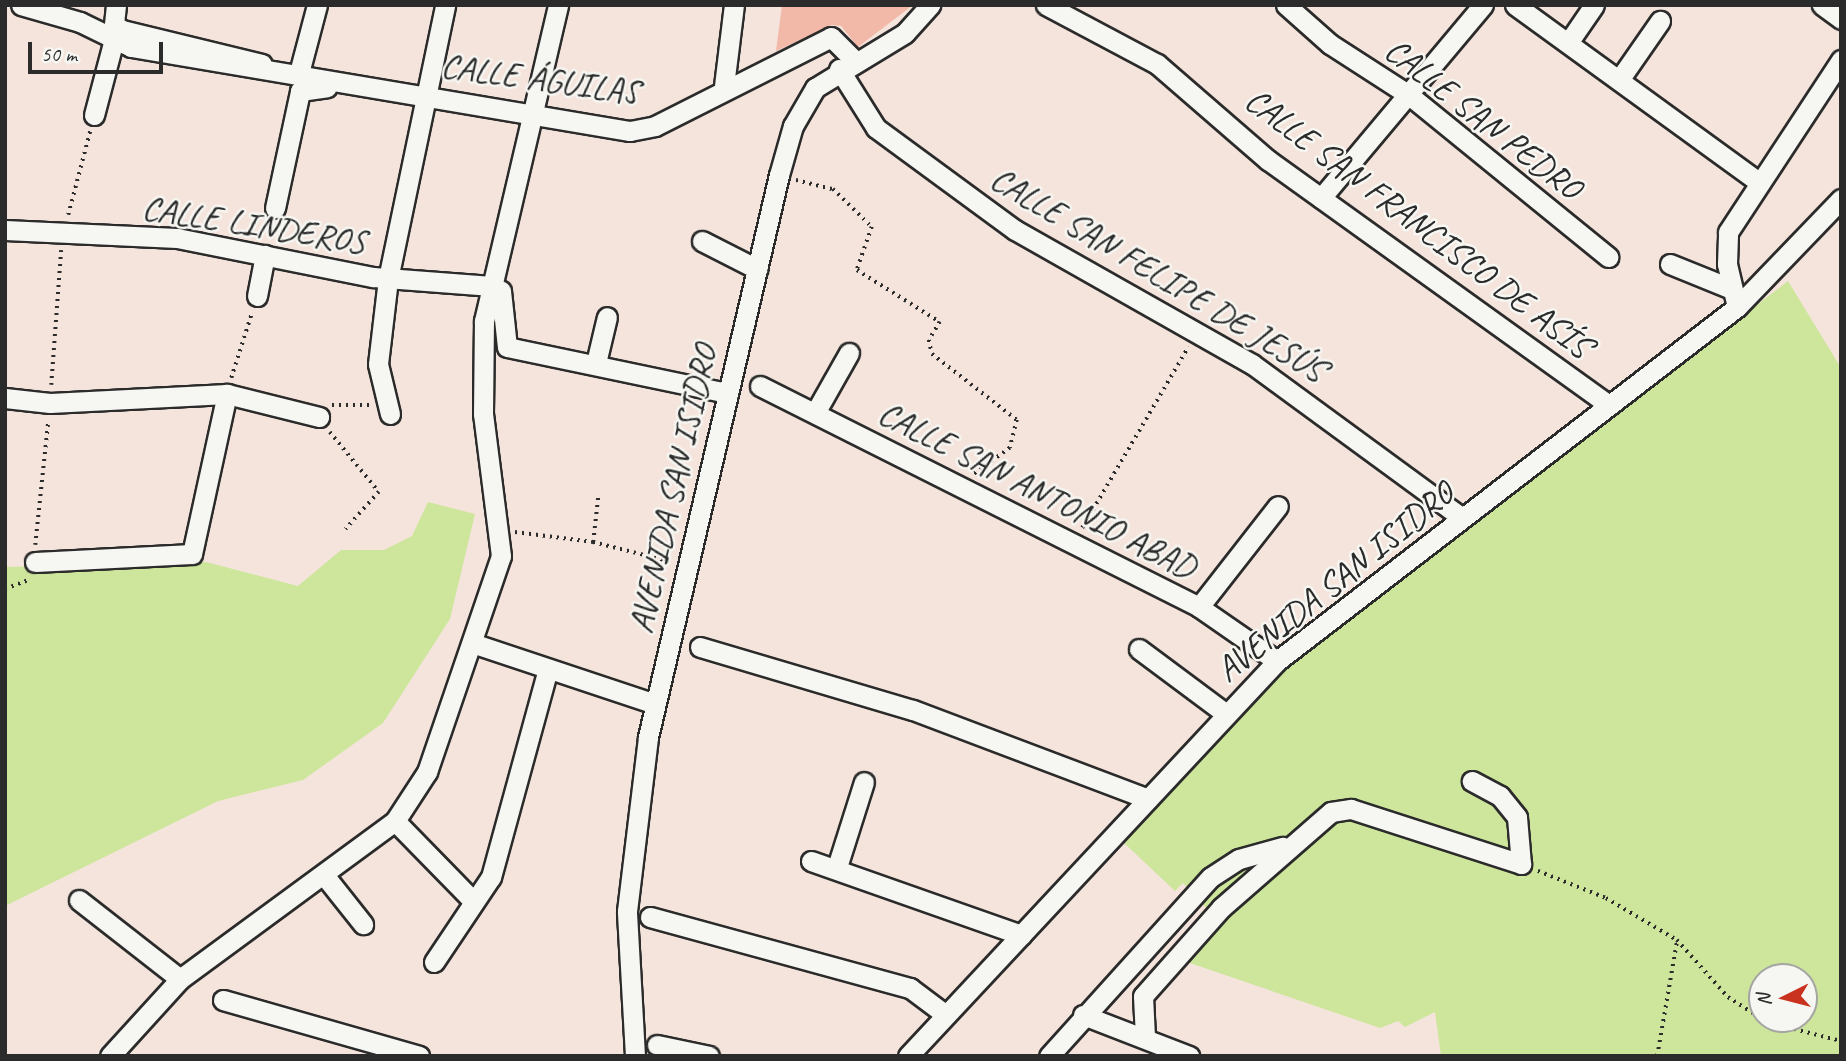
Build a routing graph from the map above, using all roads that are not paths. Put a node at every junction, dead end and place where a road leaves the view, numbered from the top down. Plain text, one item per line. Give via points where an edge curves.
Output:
1 (21, 5) edge
2 (317, 5) edge
3 (445, 5) edge
4 (558, 5) edge
5 (734, 5) edge
6 (930, 5) edge
7 (1046, 5) edge
8 (1286, 5) edge
9 (1483, 5) edge
10 (1515, 5) edge
11 (1594, 5) edge
12 (1822, 5) edge
13 (1841, 19) edge
14 (1660, 22) dead end
15 (115, 24) edge
16 (1568, 43) junction
17 (1841, 60) edge
18 (846, 65) junction
19 (299, 74) junction
20 (1619, 80) junction
21 (376, 86) junction
22 (724, 86) junction
23 (1409, 94) junction
24 (426, 95) junction
25 (94, 115) road end
26 (534, 115) junction
27 (1759, 182) junction
28 (1321, 198) junction
29 (1841, 199) edge
30 (275, 208) dead end
31 (5, 230) edge
32 (702, 240) dead end
33 (265, 256) junction
34 (1608, 257) dead end
35 (1670, 264) dead end
36 (757, 269) junction
37 (388, 279) junction
38 (492, 286) junction
39 (257, 296) road end
40 (1735, 298) junction
41 (607, 317) dead end
42 (849, 353) dead end
43 (596, 363) junction
44 (760, 386) dead end
45 (728, 393) junction
46 (227, 394) junction
47 (5, 398) edge
48 (1609, 405) junction
49 (815, 413) junction
50 (390, 414) dead end
51 (318, 417) road end
52 (1278, 506) dead end
53 (1461, 517) junction
54 (35, 562) road end
55 (1199, 607) junction
56 (475, 644) junction
57 (700, 647) dead end
58 (1139, 649) dead end
59 (1277, 661) junction
60 (547, 672) junction
61 (655, 704) junction
62 (1225, 713) junction
63 (1472, 780) dead end
64 (864, 782) dead end
65 (1148, 799) junction
66 (395, 821) junction
67 (1283, 847) junction
68 (811, 862) dead end
69 (837, 867) junction
70 (324, 875) junction
71 (79, 900) dead end
72 (472, 900) junction
73 (1184, 906) junction
74 (650, 917) dead end
75 (363, 925) dead end
76 (1206, 925) junction
77 (1021, 935) junction
78 (434, 962) dead end
79 (1118, 977) junction
80 (180, 979) junction
81 (1143, 996) junction
82 (223, 1000) dead end
83 (946, 1015) junction
84 (1083, 1015) junction
85 (1144, 1037) junction
86 (657, 1045) dead end
87 (110, 1056) edge
88 (419, 1056) edge
89 (635, 1056) edge
90 (709, 1056) edge
91 (908, 1056) edge
92 (1049, 1056) edge
93 (1189, 1056) edge

1 - 15 street, CALLE ÁGUILAS via 80,22
2 - 19 street
3 - 24 street
4 - 26 street
5 - 22 street
6 - 18 street, AVENIDA SAN ISIDRO via 905,33
7 - 28 street, CALLE SAN FRANCISCO DE ASÍS via 1157,64
8 - 23 street, CALLE SAN PEDRO via 1330,44
9 - 23 street
10 - 16 street
11 - 16 street
12 - 13 street
14 - 20 street
15 - 19 street, CALLE ÁGUILAS
15 - 25 street
16 - 20 street
17 - 27 street
18 - 22 street, CALLE ÁGUILAS via 831,37 770,72
18 - 36 street, AVENIDA SAN ISIDRO via 802,106 779,175
18 - 53 street, CALLE SAN FELIPE DE JESÚS via 855,97 876,128 1014,230 1305,398
19 - 21 street, CALLE ÁGUILAS
20 - 27 street
21 - 24 street, CALLE ÁGUILAS
21 - 30 street via 301,88
22 - 26 street, CALLE ÁGUILAS via 640,130
23 - 28 street
23 - 34 street, CALLE SAN PEDRO
24 - 26 street, CALLE ÁGUILAS
24 - 37 street
26 - 38 street
27 - 40 street via 1728,232
28 - 48 street, CALLE SAN FRANCISCO DE ASÍS
29 - 40 street, AVENIDA SAN ISIDRO
31 - 33 street, CALLE LINDEROS via 177,238
32 - 36 street
33 - 37 street, CALLE LINDEROS
33 - 39 street
35 - 40 street
36 - 45 street, AVENIDA SAN ISIDRO
37 - 38 street, CALLE LINDEROS
37 - 50 street via 378,365
38 - 43 street via 501,291 507,348
38 - 56 street via 481,375 502,531 496,580
40 - 48 street, AVENIDA SAN ISIDRO
41 - 43 street
42 - 49 street
43 - 45 street
44 - 49 street, CALLE SAN ANTONIO ABAD
45 - 61 street, AVENIDA SAN ISIDRO
46 - 47 street via 50,403
46 - 51 street
46 - 54 street via 192,554
48 - 53 street, AVENIDA SAN ISIDRO
49 - 55 street, CALLE SAN ANTONIO ABAD
52 - 55 street
53 - 59 street, AVENIDA SAN ISIDRO
55 - 59 street, CALLE SAN ANTONIO ABAD
56 - 60 street
56 - 66 street via 427,772
57 - 65 street via 913,710
58 - 62 street
59 - 62 street, AVENIDA SAN ISIDRO
60 - 61 street
60 - 72 street via 491,877
61 - 89 street, AVENIDA SAN ISIDRO via 627,911
62 - 65 street, AVENIDA SAN ISIDRO
63 - 67 street via 1500,796 1517,817 1521,864 1351,809 1315,819
64 - 69 street
65 - 77 street, AVENIDA SAN ISIDRO
66 - 70 street
66 - 72 street
67 - 73 street via 1239,859
67 - 76 street
68 - 69 street
69 - 77 street
70 - 75 street
70 - 80 street
71 - 80 street
72 - 78 street
73 - 76 street
73 - 79 street
74 - 83 street via 910,988
76 - 81 street
77 - 83 street, AVENIDA SAN ISIDRO
79 - 81 street
79 - 84 street
80 - 87 street
81 - 85 street
82 - 88 street
83 - 91 street, AVENIDA SAN ISIDRO
84 - 85 street
84 - 92 street
85 - 93 street
86 - 90 street

